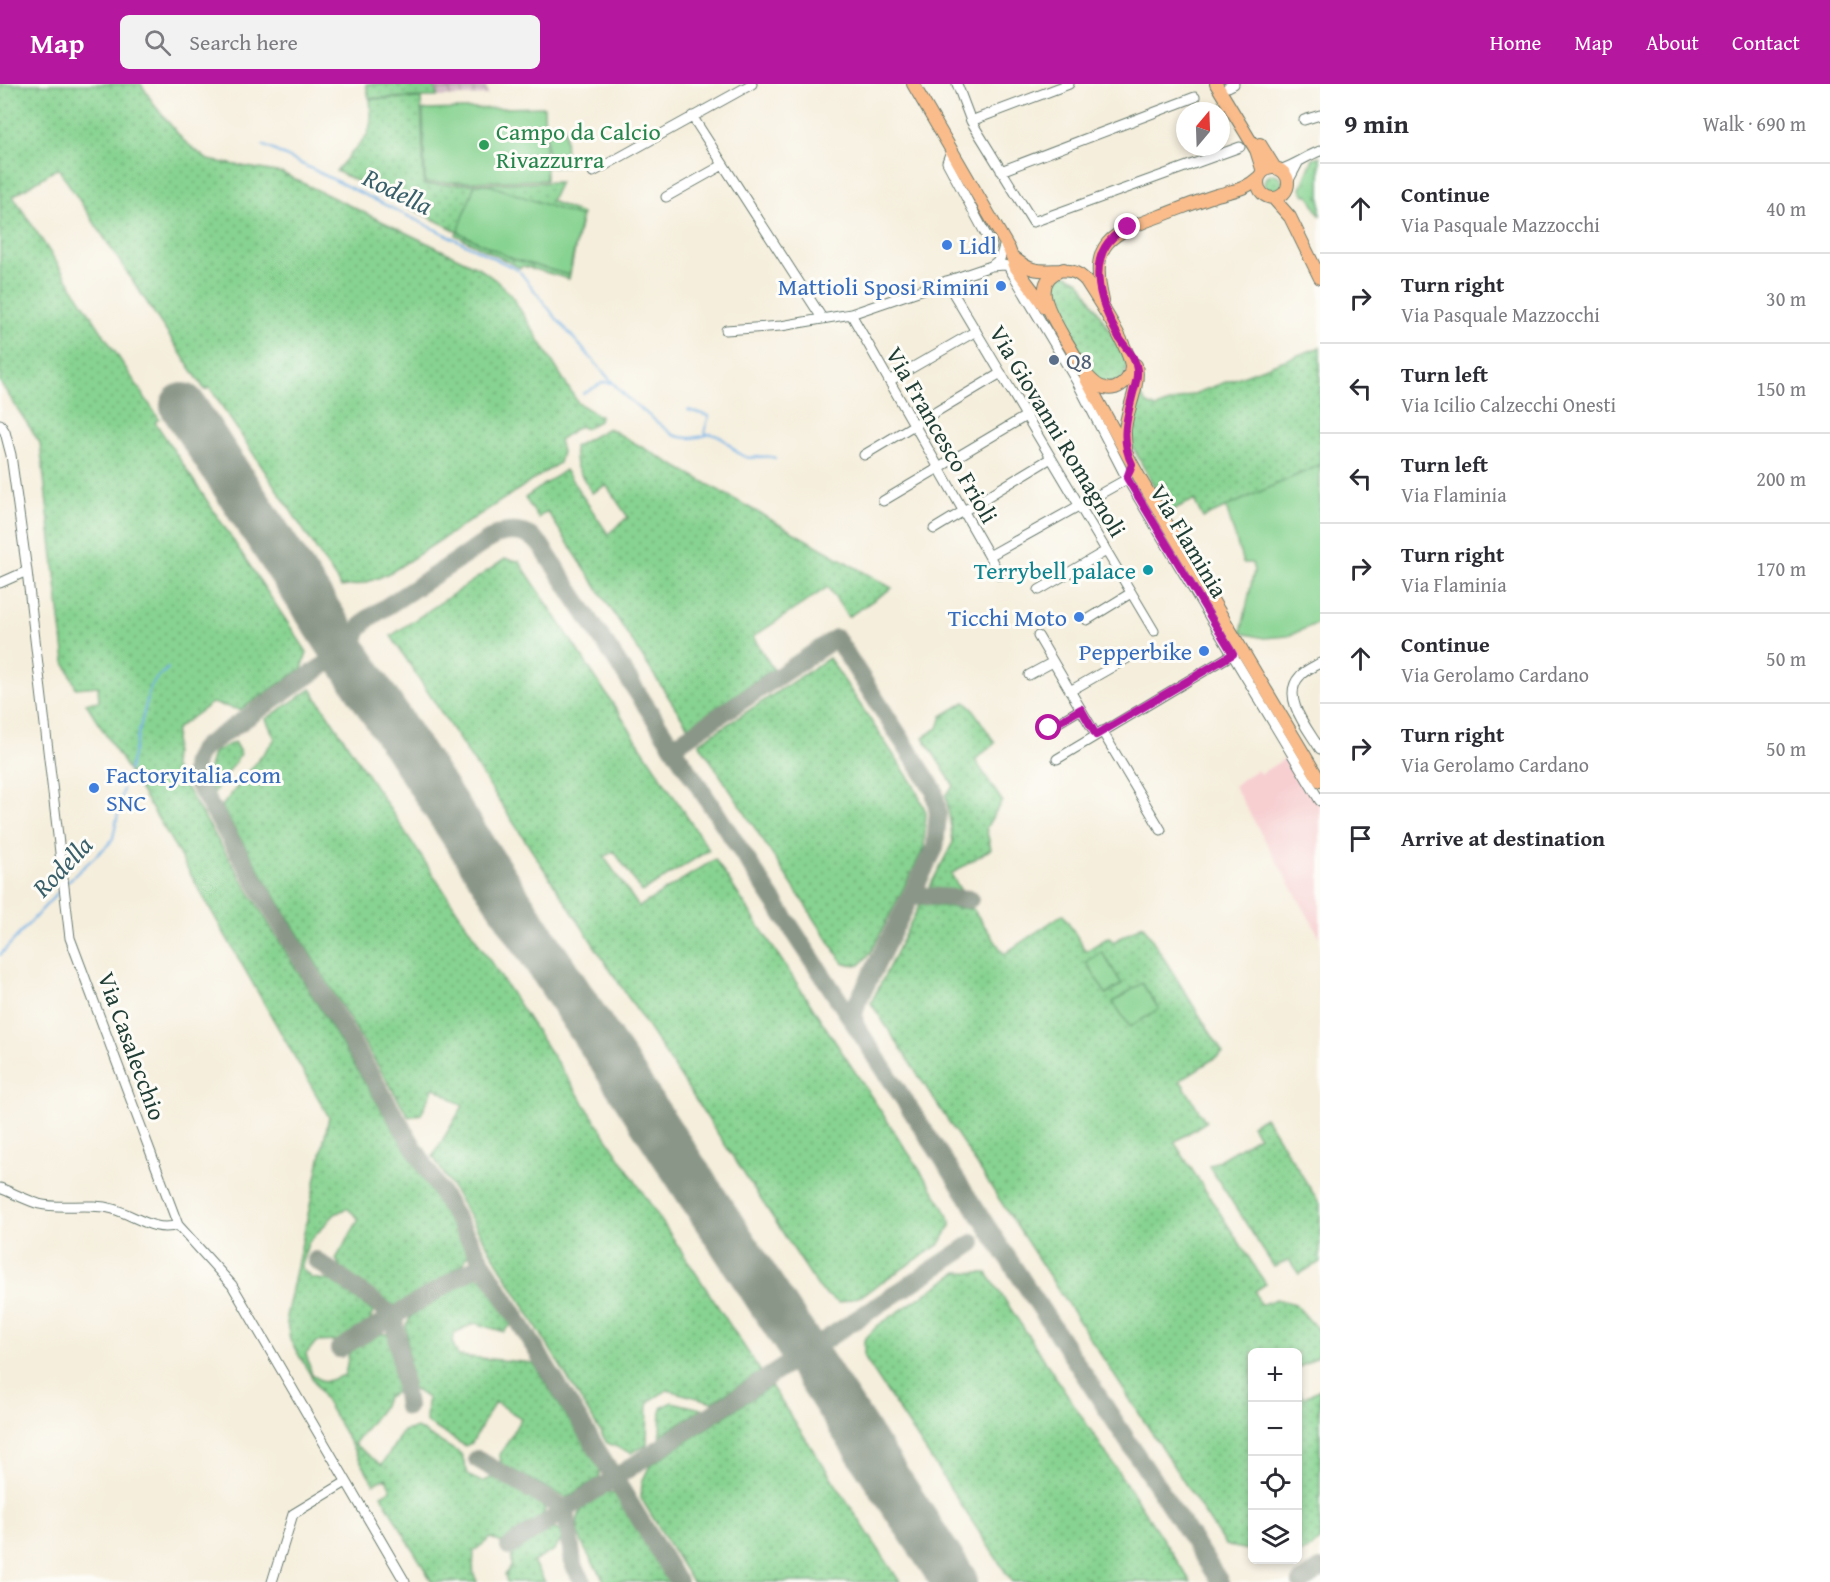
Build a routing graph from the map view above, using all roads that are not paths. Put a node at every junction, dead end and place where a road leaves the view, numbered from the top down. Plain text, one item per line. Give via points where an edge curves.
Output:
1 (752, 84) edge
2 (913, 84) edge
3 (957, 84) edge
4 (1069, 84) edge
5 (1226, 85) edge
6 (1195, 97) dead end
7 (1320, 115) edge
8 (692, 116) junction
9 (1304, 120) dead end
10 (971, 121) junction
11 (1240, 147) dead end
12 (951, 151) junction
13 (1320, 151) edge
14 (1300, 161) junction
15 (723, 165) junction
16 (1001, 171) junction
17 (593, 172) dead end
18 (1269, 172) junction
19 (1288, 185) junction
20 (1241, 190) junction
21 (1268, 196) junction
22 (666, 197) dead end
23 (1005, 243) junction
24 (992, 246) dead end
25 (1102, 255) junction
26 (1320, 260) edge
27 (991, 266) junction
28 (1012, 266) junction
29 (1070, 270) junction
30 (1320, 278) edge
31 (946, 281) junction
32 (1049, 310) junction
33 (851, 314) junction
34 (1106, 314) junction
35 (822, 318) junction
36 (726, 330) dead end
37 (976, 331) junction
38 (1121, 341) junction
39 (1001, 373) junction
40 (1085, 373) junction
41 (889, 381) junction
42 (1026, 416) junction
43 (0, 424) edge
44 (914, 425) junction
45 (864, 455) dead end
46 (1051, 458) junction
47 (1130, 459) junction
48 (939, 468) junction
49 (1127, 478) junction
50 (883, 501) dead end
51 (1079, 506) junction
52 (963, 511) junction
53 (934, 529) dead end
54 (1106, 551) junction
55 (989, 556) junction
56 (27, 571) junction
57 (1000, 575) dead end
58 (0, 583) edge
59 (1039, 590) dead end
60 (1131, 593) junction
61 (1087, 620) dead end
62 (1154, 632) dead end
63 (1038, 636) dead end
64 (1233, 654) junction
65 (1133, 655) dead end
66 (1053, 662) junction
67 (1320, 663) edge
68 (1029, 675) dead end
69 (1070, 691) junction
70 (1081, 709) junction
71 (1049, 728) dead end
72 (1099, 733) junction
73 (1320, 749) edge
74 (1300, 758) junction
75 (1057, 759) dead end
76 (1320, 781) edge
77 (1320, 801) edge
78 (1161, 830) dead end
79 (0, 1188) edge
80 (178, 1226) junction
81 (346, 1482) junction
82 (272, 1582) edge
83 (405, 1582) edge

1 - 8 street
2 - 12 main road, Via Flaminia
3 - 10 street
4 - 10 street
5 - 18 main road
6 - 16 street
7 - 9 street
8 - 15 street
8 - 17 street
10 - 16 street
11 - 16 street via 1033,222
12 - 23 main road, Via Flaminia
12 - 24 street, Via Flaminia via 946,162
13 - 14 street
14 - 18 street
14 - 19 street
15 - 22 street
15 - 35 street
18 - 19 main road via 1285,174
18 - 20 main road
18 - 21 main road via 1258,187
19 - 21 main road via 1282,195
19 - 26 main road via 1291,205
20 - 21 main road
20 - 25 main road via 1128,227 1114,236
21 - 30 main road via 1290,217
23 - 27 street via 999,259
23 - 28 main road, Via Flaminia
25 - 29 main road via 1086,269
25 - 34 main road via 1098,280
27 - 28 street
27 - 31 street
28 - 29 main road
28 - 32 main road, Via Flaminia
28 - 49 street, Via Flaminia
29 - 32 main road, Via Flaminia via 1051,276 1046,284 1044,294
29 - 34 main road, Via Flaminia via 1086,280
31 - 33 street
31 - 37 street, Via Giovanni Romagnoli
32 - 40 main road, Via Flaminia
33 - 35 street
33 - 41 street, Via Francesco Frioli
34 - 38 main road, Via Flaminia
35 - 36 street
37 - 39 street, Via Giovanni Romagnoli
37 - 41 street
38 - 40 main road, Via Flaminia via 1131,366 1124,383 1106,388
38 - 47 main road, Via Flaminia via 1133,356 1138,372 1125,425
39 - 42 street, Via Giovanni Romagnoli
39 - 44 street
40 - 47 main road, Via Flaminia
41 - 44 street, Via Francesco Frioli
42 - 46 street, Via Giovanni Romagnoli
42 - 48 street
43 - 56 street, Via Casalecchio via 11,455
44 - 45 street
44 - 48 street, Via Francesco Frioli
46 - 51 street, Via Giovanni Romagnoli
46 - 52 street
47 - 49 street
47 - 74 main road, Via Flaminia
48 - 50 street
48 - 52 street, Via Francesco Frioli
49 - 51 street
49 - 64 street, Via Flaminia
51 - 54 street, Via Giovanni Romagnoli
51 - 55 street
52 - 53 street
52 - 55 street, Via Francesco Frioli
54 - 59 street
54 - 60 street, Via Giovanni Romagnoli
55 - 57 street, Via Francesco Frioli
56 - 58 street
56 - 80 street, Via Casalecchio via 70,938
60 - 61 street
60 - 62 street, Via Giovanni Romagnoli
63 - 66 street
64 - 72 street
64 - 74 street, Via Flaminia via 1284,742
65 - 69 street
66 - 68 street
66 - 69 street
67 - 73 street via 1300,676 1292,695
69 - 70 street
70 - 71 street
70 - 72 street
72 - 75 street
72 - 78 street
74 - 76 main road, Via Flaminia
74 - 77 street, Via Flaminia
79 - 80 street via 39,1204 102,1206 160,1228
80 - 81 street, Via Casalecchio via 232,1285
81 - 82 street via 293,1514
81 - 83 street, Via Casalecchio

